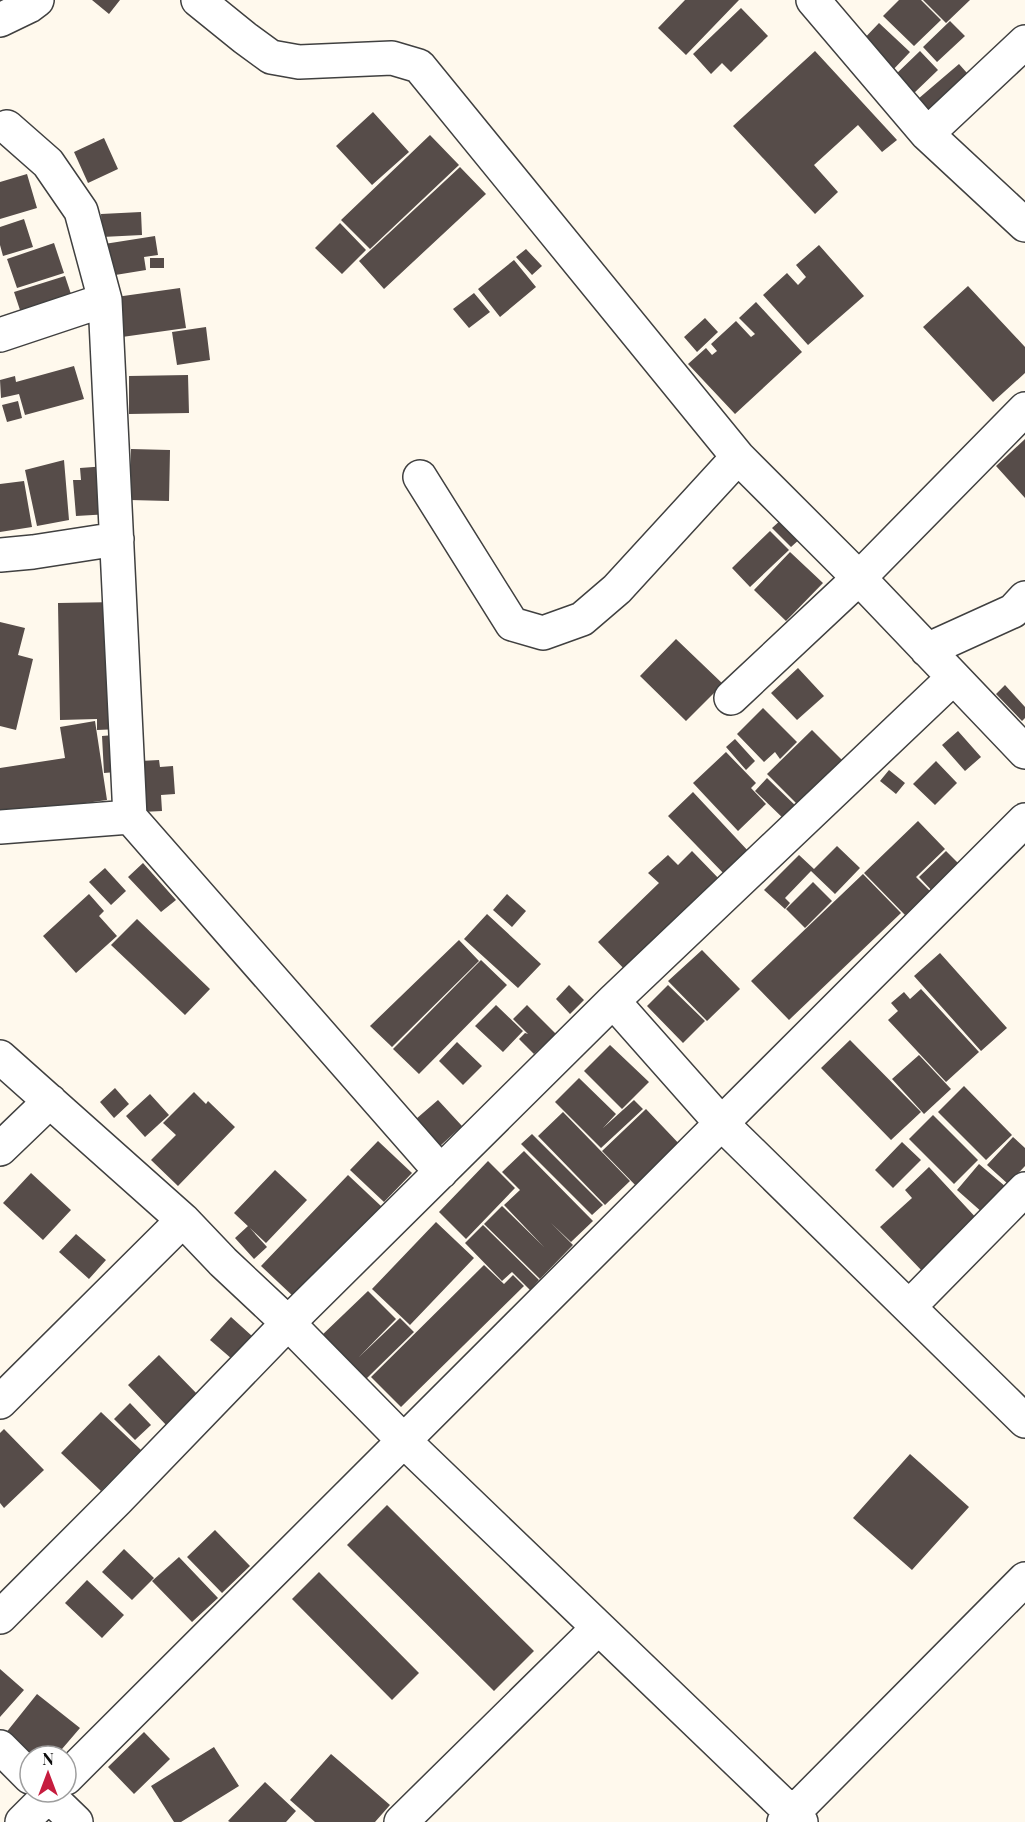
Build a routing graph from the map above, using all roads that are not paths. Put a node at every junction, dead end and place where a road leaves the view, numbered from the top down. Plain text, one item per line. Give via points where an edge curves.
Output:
1 (36, 0) edge
2 (198, 0) edge
3 (813, 0) edge
4 (0, 20) edge
5 (1025, 42) edge
6 (2, 123) edge
7 (927, 134) junction
8 (1025, 225) edge
9 (105, 300) junction
10 (0, 335) edge
11 (1025, 409) edge
12 (738, 457) junction
13 (420, 477) dead end
14 (117, 538) junction
15 (0, 555) edge
16 (859, 578) junction
17 (1025, 598) edge
18 (927, 650) junction
19 (953, 678) junction
20 (731, 698) dead end
21 (1025, 752) edge
22 (130, 817) junction
23 (1025, 820) edge
24 (0, 827) edge
25 (613, 1001) junction
26 (0, 1057) edge
27 (50, 1101) junction
28 (722, 1124) junction
29 (0, 1149) edge
30 (441, 1172) junction
31 (1025, 1189) edge
32 (183, 1220) junction
33 (909, 1307) junction
34 (288, 1323) junction
35 (0, 1402) edge
36 (1025, 1421) edge
37 (402, 1440) junction
38 (1025, 1579) edge
39 (0, 1617) edge
40 (598, 1628) junction
41 (0, 1747) edge
42 (78, 1758) edge
43 (18, 1762) edge
44 (35, 1804) edge
45 (62, 1804) edge
46 (792, 1819) edge
47 (22, 1822) edge
48 (76, 1822) edge
49 (401, 1822) edge

1 - 4 street
2 - 12 street via 271,57 299,62 392,58 419,66
3 - 7 street
5 - 7 street
6 - 9 street via 48,163 81,211
7 - 8 street
9 - 10 street
9 - 14 street
11 - 16 street
12 - 13 street via 617,589 582,619 543,633 512,624
12 - 16 street
14 - 15 street
14 - 22 street
16 - 18 street
16 - 20 street
17 - 18 street via 1013,611
18 - 19 street
19 - 21 street
19 - 25 street
22 - 24 street
22 - 30 street
23 - 28 street
25 - 28 street
25 - 30 street
26 - 27 street
27 - 29 street
27 - 32 street
28 - 33 street
28 - 37 street
30 - 34 street
31 - 33 street
32 - 34 street
32 - 35 street
33 - 36 street
34 - 37 street
34 - 39 street
37 - 40 street
37 - 42 street
38 - 46 street
40 - 46 street
40 - 49 street
41 - 43 street
44 - 47 street
45 - 48 street

